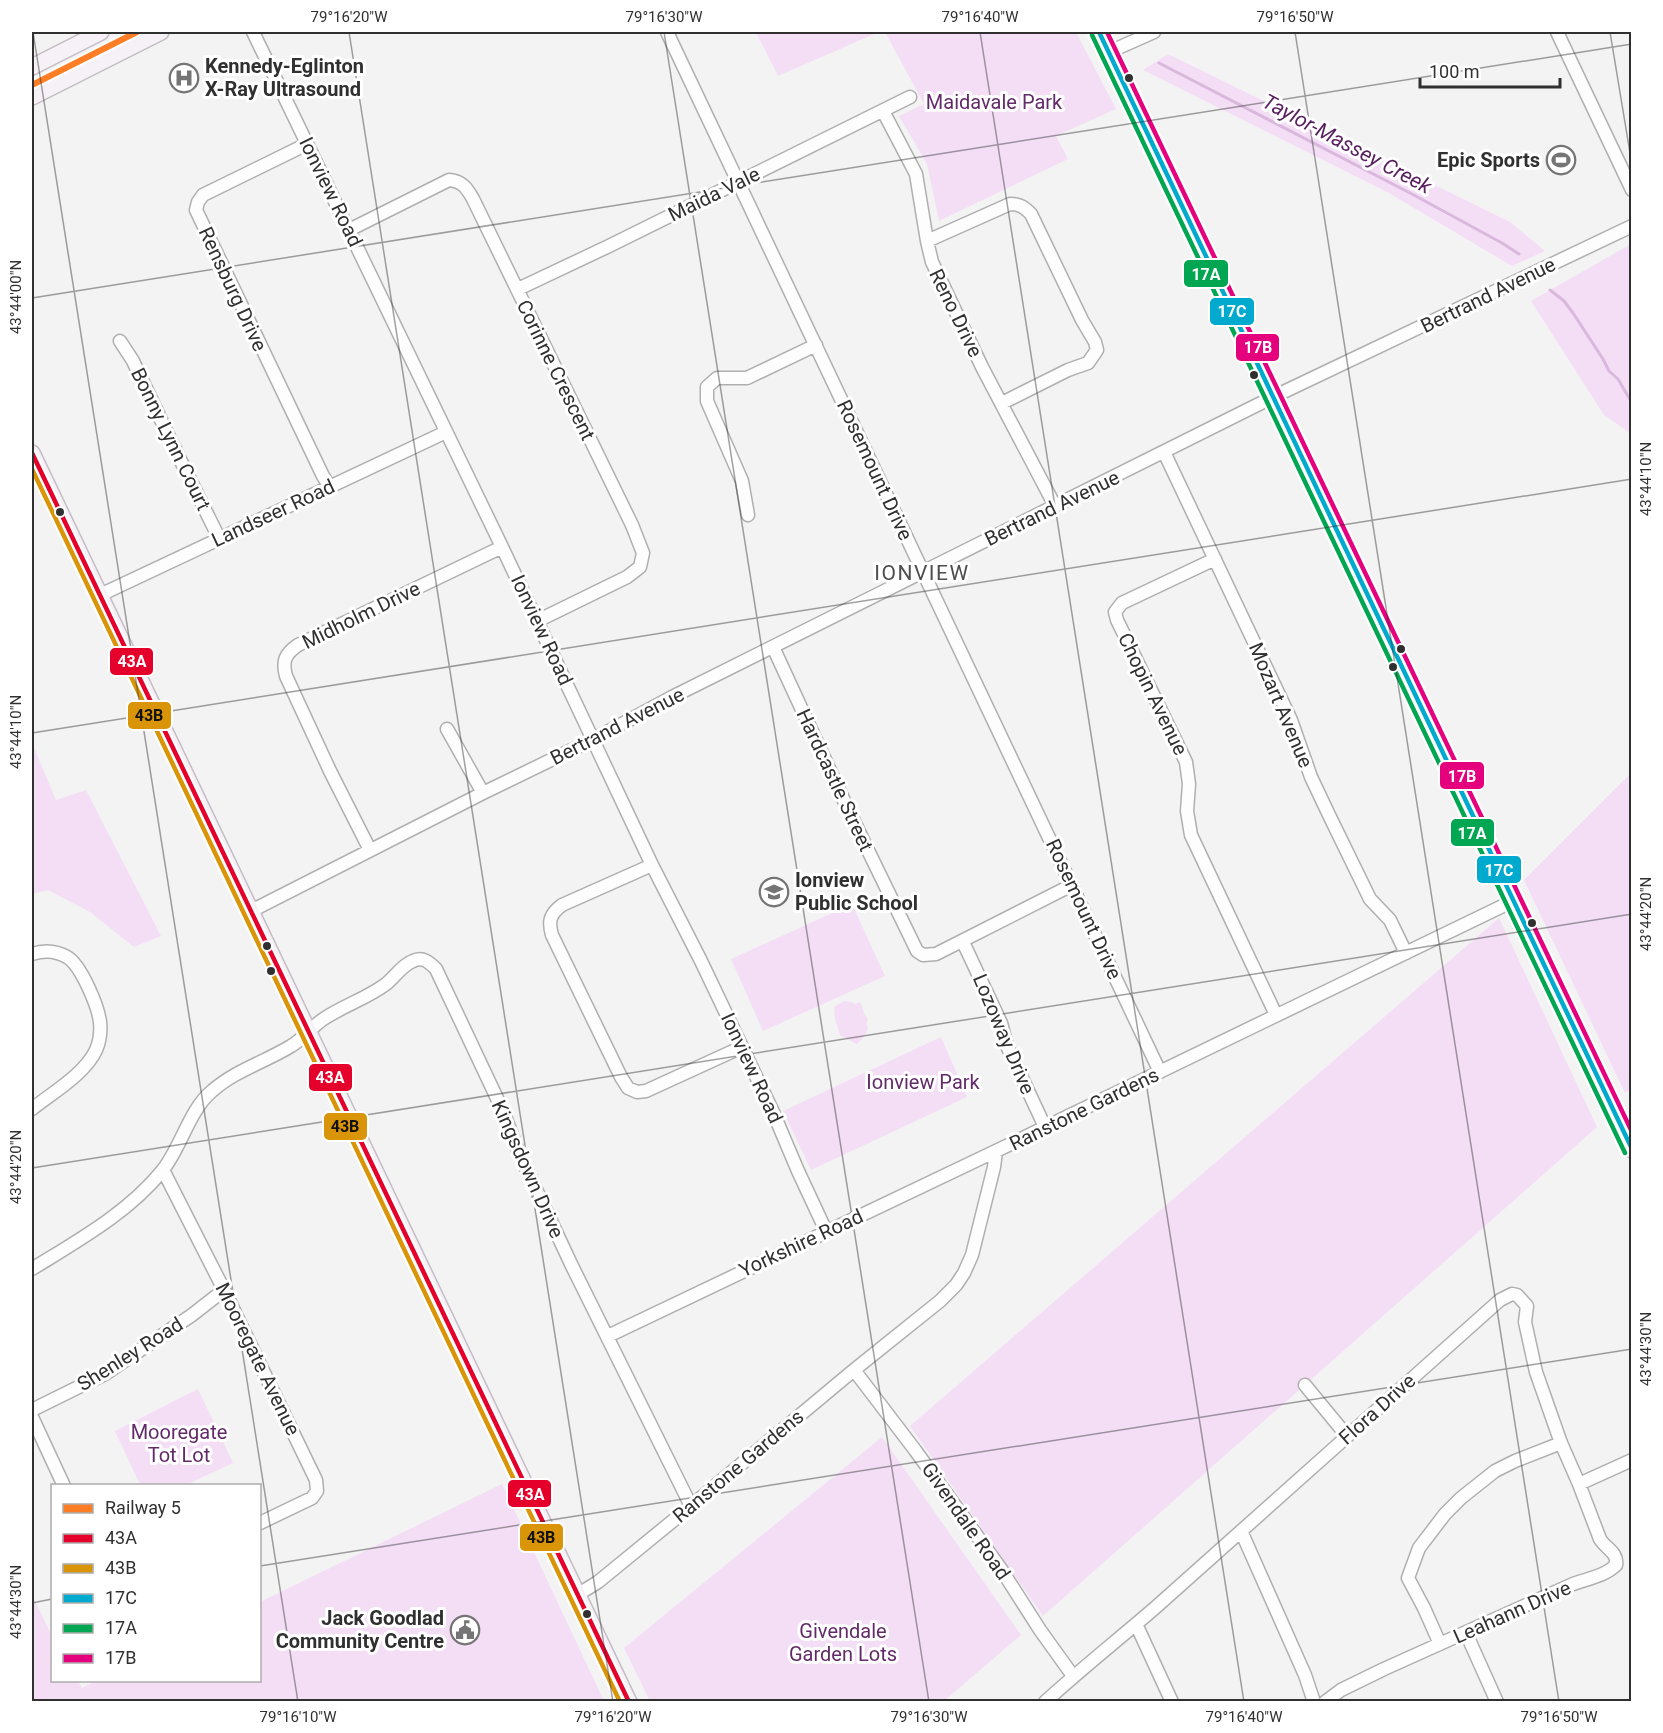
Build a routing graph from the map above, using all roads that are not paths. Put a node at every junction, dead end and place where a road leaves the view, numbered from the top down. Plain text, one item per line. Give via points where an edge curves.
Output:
1 (101, 32) edge
2 (161, 32) edge
3 (253, 32) edge
4 (667, 32) edge
5 (1099, 32) edge
6 (1154, 32) edge
7 (1557, 32) edge
8 (1108, 52) junction
9 (32, 67) edge
10 (32, 97) edge
11 (910, 97) dead end
12 (883, 111) junction
13 (307, 144) junction
14 (739, 182) junction
15 (1632, 190) edge
16 (1632, 226) edge
17 (349, 230) junction
18 (927, 241) junction
19 (518, 289) junction
20 (120, 341) dead end
21 (816, 345) junction
22 (1273, 397) junction
23 (1002, 404) junction
24 (446, 432) junction
25 (1164, 452) junction
26 (32, 453) edge
27 (330, 487) junction
28 (1055, 506) junction
29 (748, 515) dead end
30 (219, 538) junction
31 (502, 547) junction
32 (1215, 559) junction
33 (922, 572) junction
34 (100, 596) junction
35 (537, 621) junction
36 (773, 647) junction
37 (447, 729) dead end
38 (594, 739) junction
39 (483, 793) junction
40 (370, 850) junction
41 (652, 865) junction
42 (1072, 885) junction
43 (1513, 901) junction
44 (251, 911) junction
45 (963, 942) junction
46 (1406, 953) junction
47 (32, 954) edge
48 (1276, 1015) junction
49 (309, 1033) junction
50 (742, 1047) junction
51 (1160, 1072) junction
52 (32, 1109) edge
53 (1045, 1127) junction
54 (1632, 1150) edge
55 (996, 1151) junction
56 (163, 1170) junction
57 (826, 1231) junction
58 (32, 1269) edge
59 (224, 1290) junction
60 (608, 1336) junction
61 (854, 1370) junction
62 (1305, 1384) dead end
63 (32, 1410) edge
64 (32, 1417) edge
65 (1347, 1436) junction
66 (1560, 1443) junction
67 (1632, 1460) edge
68 (64, 1484) edge
69 (1579, 1484) junction
70 (691, 1506) junction
71 (261, 1523) edge
72 (1241, 1531) junction
73 (578, 1595) junction
74 (1136, 1624) junction
75 (1466, 1633) junction
76 (1440, 1644) junction
77 (1073, 1676) junction
78 (629, 1701) edge
79 (1045, 1701) edge
80 (1172, 1701) edge
81 (1314, 1701) edge
82 (1325, 1701) edge
83 (1497, 1701) edge

1 - 9 main road
2 - 10 main road
3 - 13 street, Ionview Road
4 - 14 street, Rosemount Drive
5 - 8 main road
6 - 8 street
7 - 15 street
8 - 22 main road
11 - 12 street, Maida Vale
12 - 14 street, Maida Vale
12 - 18 street, Reno Drive via 916,174
13 - 17 street, Ionview Road
13 - 27 street, Rensburg Drive via 203,195 196,210
14 - 19 street, Maida Vale
14 - 21 street, Rosemount Drive
16 - 22 street, Bertrand Avenue
17 - 19 street, Corinne Crescent via 449,180 455,181 473,199
17 - 24 street, Ionview Road
18 - 23 street, Reno Drive via 932,262
18 - 23 street via 1010,204 1019,204 1031,214 1095,342 1097,350 1088,363
19 - 35 street, Corinne Crescent via 643,553 640,567 627,577
20 - 30 street, Bonny Lynn Court
21 - 29 street via 747,378 717,378 707,387 706,401 742,481
21 - 33 street, Rosemount Drive
22 - 25 street, Bertrand Avenue
22 - 43 main road
23 - 28 street, Reno Drive
24 - 27 street, Landseer Road
24 - 31 street, Ionview Road
25 - 28 street, Bertrand Avenue
25 - 32 street, Mozart Avenue
26 - 34 main road
27 - 30 street, Landseer Road
28 - 33 street, Bertrand Avenue
30 - 34 street, Landseer Road
31 - 35 street, Ionview Road
31 - 40 street, Midholm Drive via 298,645 285,657 286,676
32 - 46 street, Mozart Avenue via 1364,887 1390,920
32 - 48 street, Chopin Avenue via 1122,603 1116,612 1117,620 1186,762 1191,836
33 - 36 street, Bertrand Avenue
33 - 42 street, Rosemount Drive
34 - 44 main road
35 - 38 street, Ionview Road
36 - 38 street, Bertrand Avenue
36 - 45 street, Hardcastle Street via 917,951 929,956
37 - 39 street
38 - 39 street, Bertrand Avenue
38 - 41 street, Ionview Road
39 - 40 street, Bertrand Avenue
40 - 44 street, Bertrand Avenue
41 - 50 street, Ionview Road
41 - 50 street via 562,905 550,918 552,935 591,1019 621,1077 628,1088 637,1092
42 - 45 street, Hardcastle Street
42 - 51 street, Rosemount Drive
43 - 46 street, Ranstone Gardens
43 - 54 main road
44 - 49 main road
45 - 53 street, Lozoway Drive
46 - 48 street, Ranstone Gardens
47 - 52 street via 56,952 69,958 93,1000 100,1023 93,1056 81,1071
48 - 51 street, Ranstone Gardens
49 - 56 street via 290,1047 234,1074 209,1093
49 - 60 street, Kingsdown Drive via 325,1018 388,983 413,960 431,963
49 - 73 main road
50 - 57 street, Ionview Road
51 - 53 street, Ranstone Gardens
53 - 55 street, Ranstone Gardens
55 - 57 street, Yorkshire Road
55 - 61 street, Ranstone Gardens via 972,1255 964,1273 940,1301
56 - 58 street via 115,1214
56 - 59 street, Mooregate Avenue
57 - 60 street, Yorkshire Road
59 - 63 street, Shenley Road via 105,1374
59 - 71 street, Mooregate Avenue via 316,1480 312,1498
60 - 70 street, Kingsdown Drive
61 - 70 street, Ranstone Gardens
61 - 77 street, Givendale Road via 1001,1569
62 - 65 street
64 - 68 street
65 - 66 street, Flora Drive via 1500,1300 1512,1294 1527,1306 1525,1322 1536,1372
65 - 72 street, Flora Drive
66 - 69 street, Flora Drive
66 - 76 street via 1495,1471 1445,1514 1419,1548 1408,1578
67 - 69 street
69 - 75 street, Leahann Drive via 1600,1539 1615,1554 1616,1565 1605,1574 1573,1584
70 - 73 street, Ranstone Gardens
72 - 74 street, Flora Drive
72 - 81 street
73 - 78 main road
74 - 77 street, Flora Drive
74 - 80 street
75 - 76 street, Leahann Drive
75 - 83 street
76 - 82 street, Leahann Drive
77 - 79 street, Flora Drive

